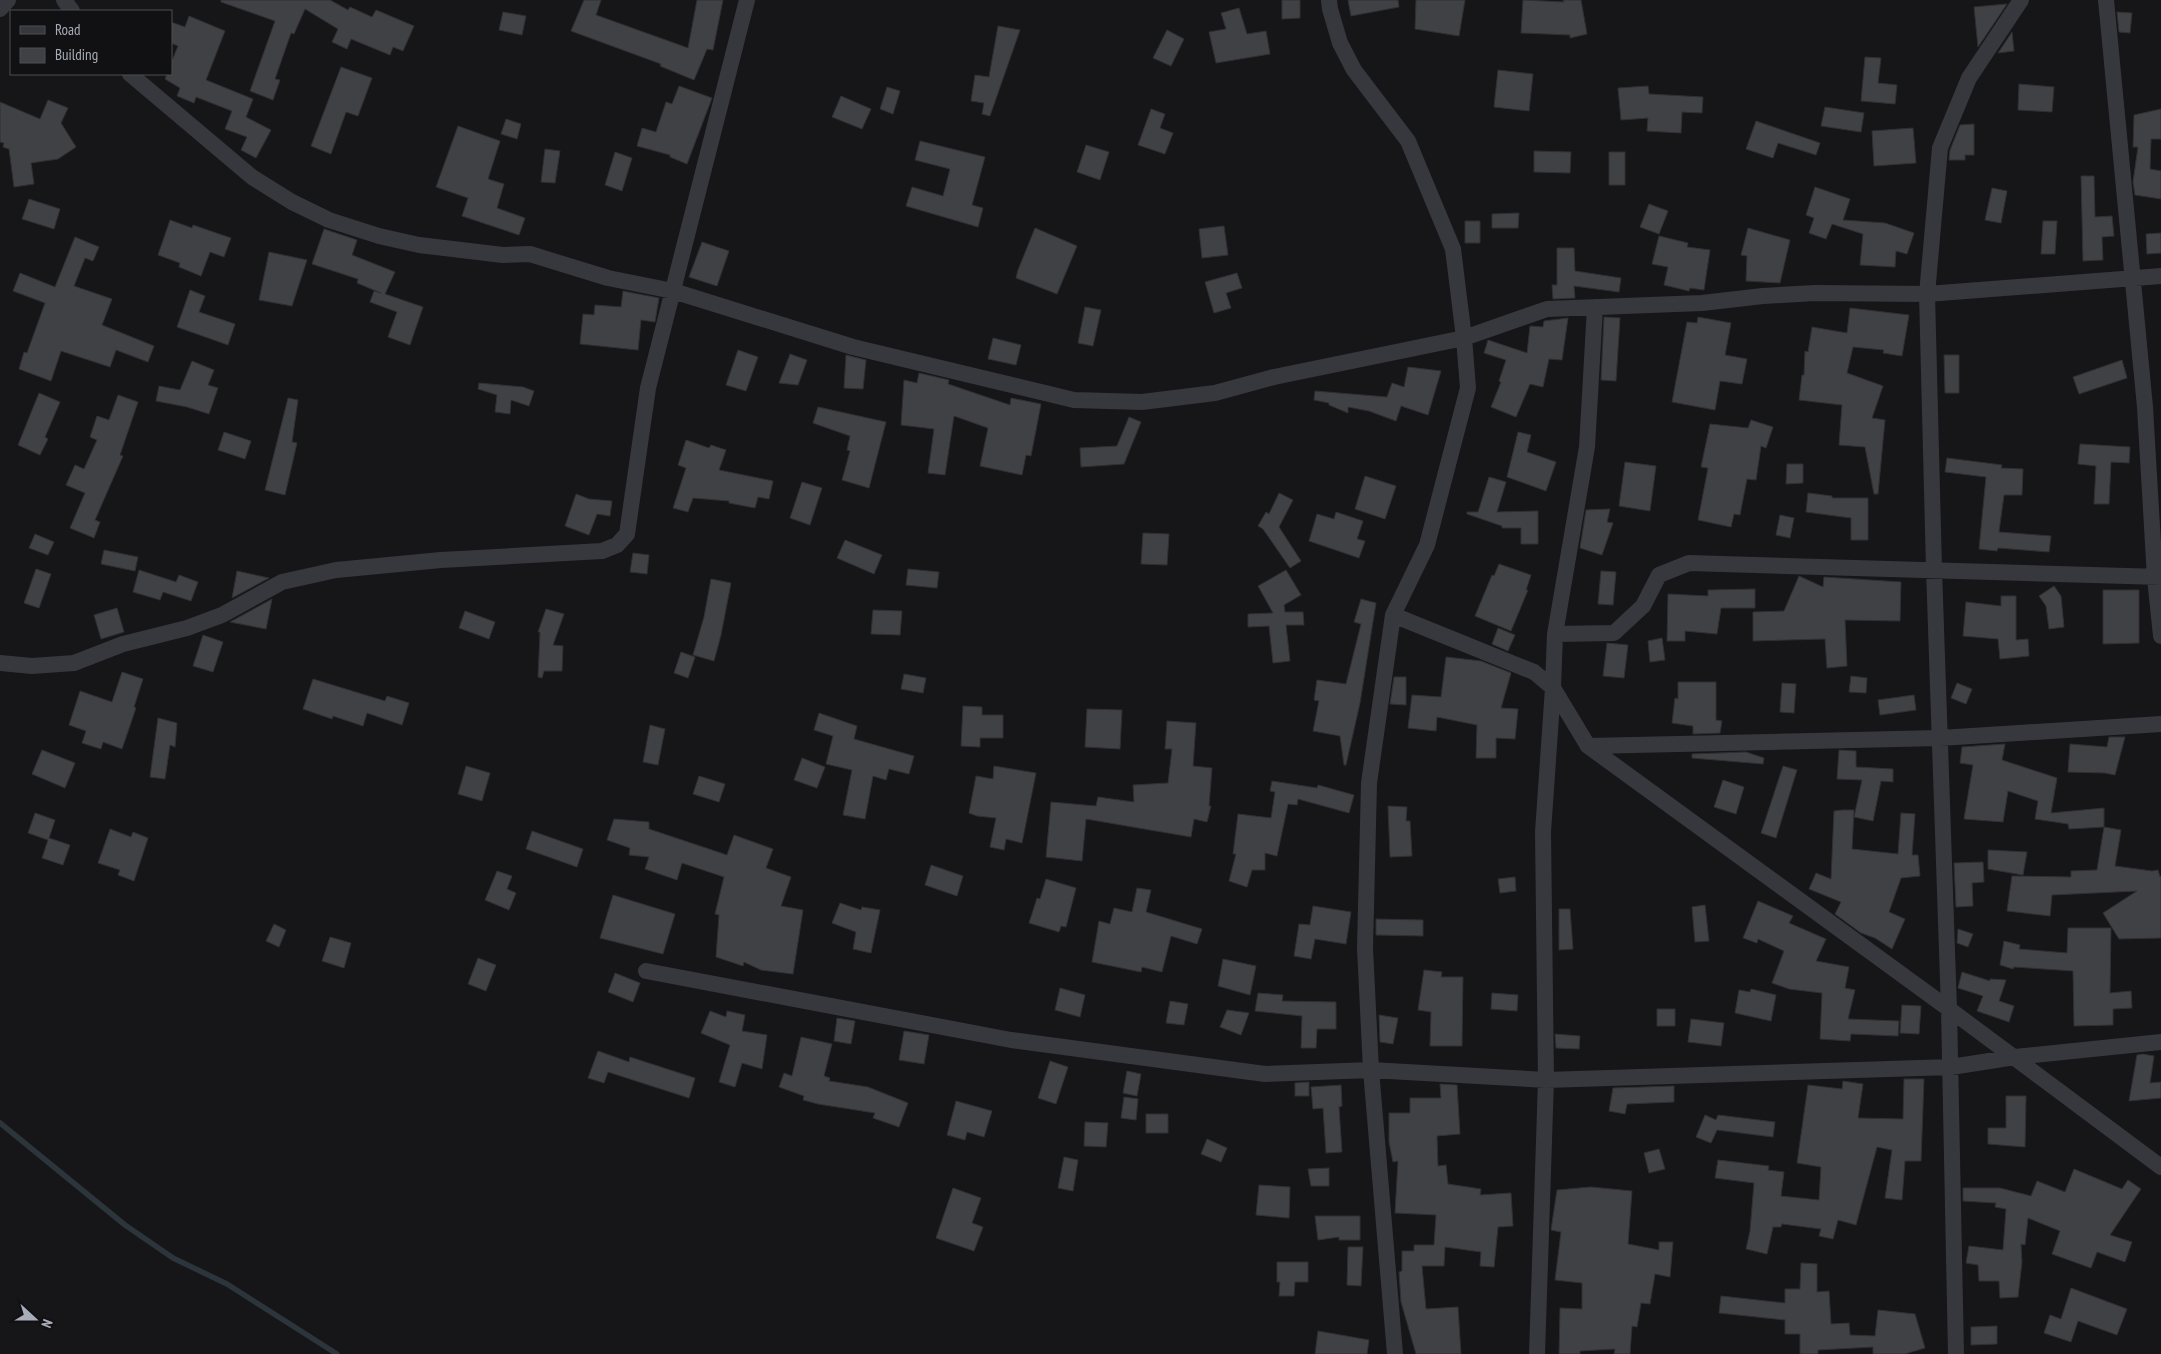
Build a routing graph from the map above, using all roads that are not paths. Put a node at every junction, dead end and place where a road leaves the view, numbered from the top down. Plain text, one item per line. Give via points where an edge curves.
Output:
1 (8, 0) edge
2 (747, 0) edge
3 (1330, 0) edge
4 (2021, 0) edge
5 (2106, 0) edge
6 (0, 10) edge
7 (131, 75) edge
8 (2161, 276) edge
9 (2132, 280) junction
10 (673, 291) junction
11 (1927, 294) junction
12 (1595, 307) junction
13 (1464, 338) junction
14 (1934, 570) junction
15 (2158, 577) edge
16 (1393, 615) junction
17 (1554, 634) junction
18 (2161, 636) edge
19 (0, 663) edge
20 (1553, 688) junction
21 (2161, 724) edge
22 (1940, 738) junction
23 (1588, 746) junction
24 (646, 971) dead end
25 (1949, 1009) junction
26 (2161, 1042) edge
27 (2015, 1057) junction
28 (1951, 1067) junction
29 (1371, 1070) junction
30 (1546, 1080) junction
31 (2161, 1167) edge
32 (1395, 1354) edge
33 (1537, 1354) edge
34 (1956, 1354) edge

1 - 6 street
2 - 10 street
3 - 13 street via 1340,43 1354,70 1408,141 1453,249
4 - 11 street via 1969,78 1940,148
5 - 9 street
7 - 10 street via 252,177 329,220 419,245 504,255 530,254 608,278
8 - 9 street
9 - 11 street
9 - 15 street
10 - 13 street via 853,347 1074,400 1142,402 1215,393 1274,377
10 - 19 street via 648,388 627,534 617,545 602,552 441,560 336,570 282,582 222,615 122,644 74,663 32,666
11 - 12 street via 1815,293 1702,303
11 - 14 street
12 - 13 street via 1547,309
12 - 17 street via 1587,446
13 - 16 street via 1468,388 1427,545
14 - 15 street
14 - 17 street via 1690,563 1659,575 1643,606 1614,633
14 - 22 street
15 - 18 street
16 - 20 street via 1534,672
16 - 29 street via 1369,783 1365,948
17 - 20 street
20 - 23 street
20 - 30 street via 1543,832
21 - 22 street
22 - 23 street
22 - 25 street
23 - 25 street
24 - 29 street via 1011,1040 1206,1067 1265,1074
25 - 27 street
25 - 28 street
26 - 27 street
27 - 28 street
27 - 31 street
28 - 30 street
28 - 34 street
29 - 30 street
29 - 32 street
30 - 33 street

